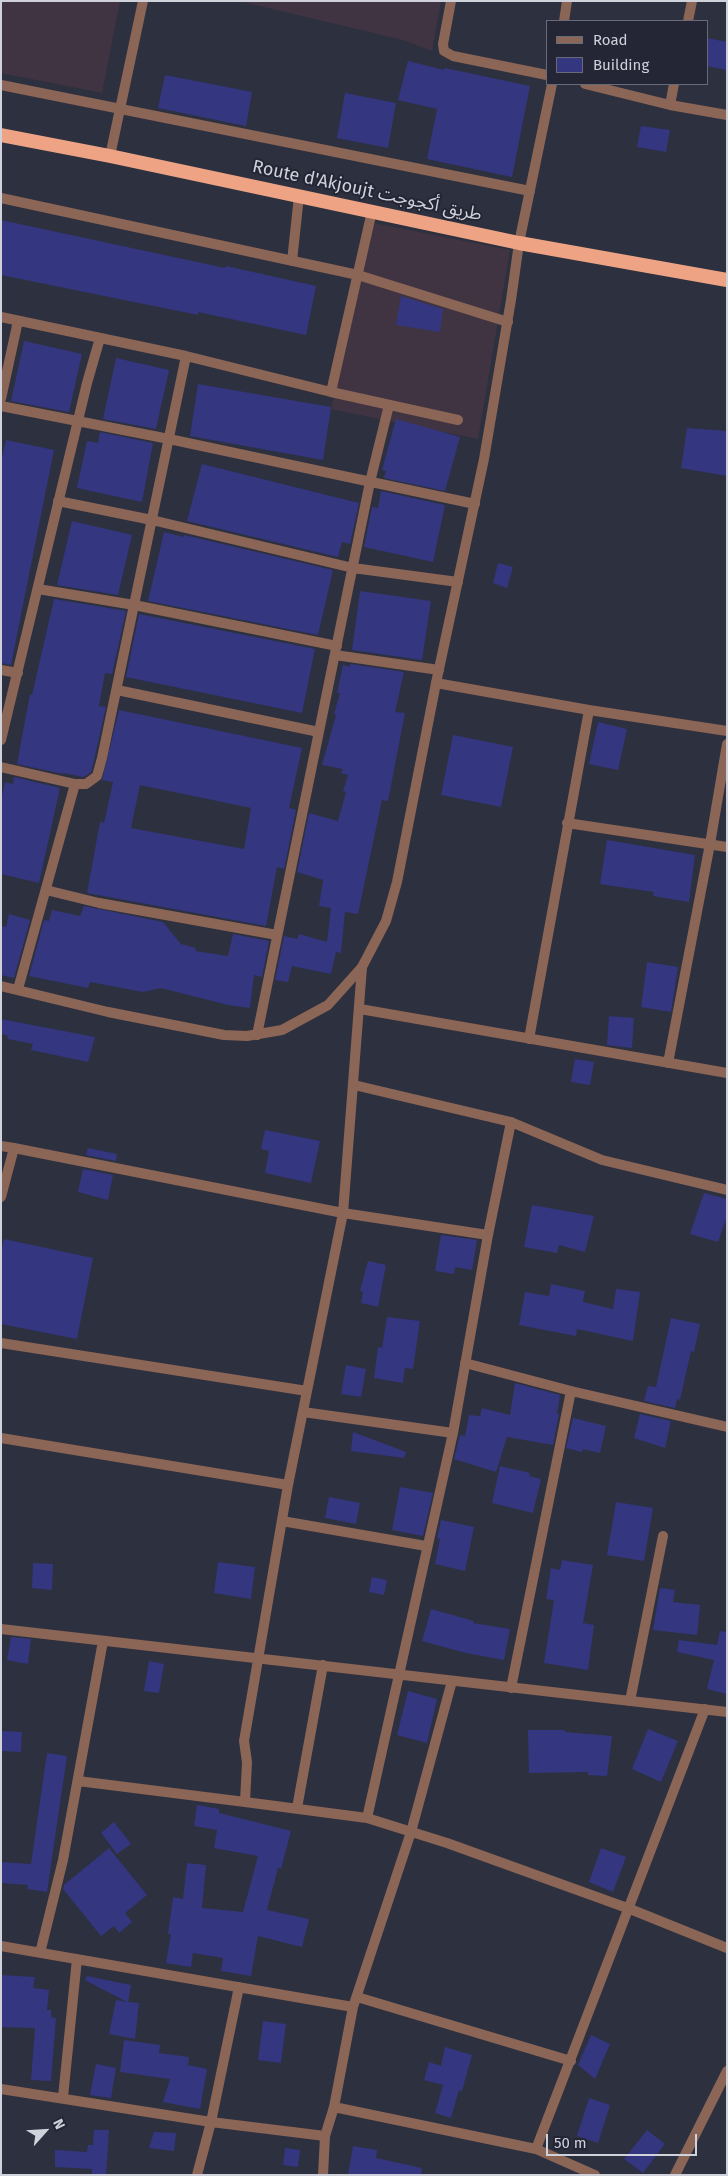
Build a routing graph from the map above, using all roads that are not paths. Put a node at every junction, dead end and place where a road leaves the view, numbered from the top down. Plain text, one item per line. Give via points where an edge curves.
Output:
1 (143, 1) edge
2 (451, 1) edge
3 (568, 1) edge
4 (692, 1) edge
5 (564, 20) edge
6 (688, 20) edge
7 (546, 75) edge
8 (1, 85) edge
9 (552, 85) edge
10 (589, 85) edge
11 (674, 85) edge
12 (670, 105) junction
13 (120, 110) junction
14 (727, 115) edge
15 (1, 135) edge
16 (110, 156) junction
17 (530, 191) junction
18 (299, 196) junction
19 (1, 198) edge
20 (372, 211) junction
21 (519, 243) junction
22 (292, 261) junction
23 (358, 275) junction
24 (727, 280) edge
25 (1, 318) edge
26 (18, 321) junction
27 (508, 322) junction
28 (100, 338) junction
29 (186, 356) junction
30 (331, 392) junction
31 (1, 399) edge
32 (389, 405) junction
33 (1, 406) edge
34 (458, 420) dead end
35 (78, 421) junction
36 (169, 439) junction
37 (370, 482) junction
38 (58, 501) junction
39 (475, 504) junction
40 (152, 520) junction
41 (353, 568) junction
42 (458, 582) junction
43 (38, 589) junction
44 (134, 604) junction
45 (336, 650) junction
46 (1, 670) edge
47 (439, 670) junction
48 (18, 673) junction
49 (436, 683) junction
50 (116, 690) junction
51 (589, 710) junction
52 (727, 731) edge
53 (319, 732) junction
54 (1, 740) edge
55 (727, 744) edge
56 (1, 767) edge
57 (75, 784) junction
58 (567, 823) junction
59 (710, 844) junction
60 (727, 847) edge
61 (46, 890) junction
62 (277, 935) junction
63 (362, 967) junction
64 (1, 986) edge
65 (18, 989) junction
66 (360, 1009) junction
67 (257, 1035) junction
68 (529, 1039) junction
69 (668, 1063) junction
70 (727, 1074) edge
71 (354, 1085) junction
72 (511, 1122) junction
73 (1, 1146) edge
74 (14, 1148) junction
75 (727, 1190) edge
76 (1, 1197) edge
77 (344, 1214) junction
78 (488, 1235) junction
79 (1, 1343) edge
80 (465, 1363) junction
81 (571, 1391) junction
82 (307, 1392) junction
83 (303, 1412) junction
84 (727, 1427) edge
85 (452, 1432) junction
86 (1, 1438) edge
87 (288, 1485) junction
88 (282, 1521) junction
89 (663, 1536) dead end
90 (426, 1546) junction
91 (1, 1629) edge
92 (103, 1641) junction
93 (258, 1657) junction
94 (323, 1665) junction
95 (398, 1676) junction
96 (452, 1681) junction
97 (511, 1688) junction
98 (630, 1701) junction
99 (705, 1709) junction
100 (727, 1712) edge
101 (78, 1781) junction
102 (245, 1802) junction
103 (297, 1808) junction
104 (367, 1818) junction
105 (411, 1832) junction
106 (630, 1909) junction
107 (1, 1946) edge
108 (727, 1948) edge
109 (40, 1953) junction
110 (77, 1959) junction
111 (239, 1987) junction
112 (355, 2002) junction
113 (571, 2061) junction
114 (727, 2071) edge
115 (1, 2089) edge
116 (62, 2097) junction
117 (334, 2107) junction
118 (211, 2122) junction
119 (325, 2136) junction
120 (536, 2149) junction
121 (197, 2175) edge
122 (322, 2175) edge
123 (595, 2175) edge
124 (676, 2175) edge

1 - 13 street
2 - 7 street via 442,44 444,50 453,56
3 - 5 street
4 - 6 street
8 - 13 street
9 - 17 street
10 - 12 street
11 - 12 street
12 - 14 street
13 - 16 street
13 - 17 street
15 - 16 highway, Route d'Akjoujt طريق أكجوجت
16 - 18 highway, Route d'Akjoujt طريق أكجوجت
17 - 21 street
18 - 20 highway, Route d'Akjoujt طريق أكجوجت
18 - 22 street
19 - 22 street
20 - 21 highway, Route d'Akjoujt طريق أكجوجت
20 - 23 street
21 - 24 highway, Route d'Akjoujt طريق أكجوجت
21 - 27 street
22 - 23 street
23 - 27 street
23 - 30 street
25 - 26 street
26 - 28 street
26 - 31 street
27 - 39 street
28 - 29 street
28 - 35 street
29 - 30 street
29 - 36 street
30 - 32 street
32 - 34 street
32 - 37 street
33 - 35 street
35 - 36 street
35 - 38 street
36 - 37 street
36 - 40 street
37 - 39 street
37 - 41 street
38 - 40 street
38 - 43 street
39 - 42 street
40 - 41 street
40 - 44 street
41 - 42 street
41 - 45 street
42 - 47 street
43 - 44 street
43 - 48 street
44 - 45 street
44 - 50 street
45 - 47 street
45 - 53 street
46 - 48 street
47 - 49 street
48 - 54 street
49 - 51 street
49 - 63 street via 397,882 386,922
50 - 53 street
50 - 57 street via 97,776 86,784
51 - 52 street
51 - 58 street
53 - 62 street
55 - 59 street
56 - 57 street
57 - 61 street
58 - 59 street
58 - 68 street
59 - 60 street
59 - 69 street
61 - 62 street via 99,903
61 - 65 street
62 - 67 street
63 - 66 street
63 - 67 street via 328,1005 282,1030
64 - 65 street
65 - 67 street via 108,1012 224,1035
66 - 68 street
66 - 71 street
68 - 69 street
69 - 70 street
71 - 72 street
71 - 77 street
72 - 75 street via 602,1160
72 - 78 street
73 - 74 street
74 - 76 street
74 - 77 street
77 - 78 street
77 - 82 street
78 - 80 street
79 - 82 street
80 - 81 street
80 - 85 street
81 - 84 street
81 - 97 street
82 - 83 street
83 - 85 street
83 - 87 street
85 - 90 street
86 - 87 street
87 - 88 street
88 - 90 street
88 - 93 street
89 - 98 street
90 - 95 street
91 - 92 street
92 - 93 street
92 - 101 street
93 - 94 street
93 - 102 street via 244,1740 247,1762
94 - 95 street
94 - 103 street
95 - 96 street
95 - 104 street
96 - 97 street
96 - 105 street
97 - 98 street
98 - 99 street
99 - 100 street
99 - 106 street
101 - 102 street
101 - 109 street
102 - 103 street
103 - 104 street
104 - 105 street
105 - 106 street
105 - 112 street
106 - 108 street
106 - 113 street
107 - 109 street
109 - 110 street
110 - 111 street
110 - 116 street
111 - 112 street
111 - 118 street
112 - 113 street
112 - 117 street
113 - 120 street
114 - 124 street
115 - 116 street
116 - 118 street
117 - 119 street
117 - 120 street
118 - 119 street
118 - 121 street
119 - 122 street
120 - 123 street

